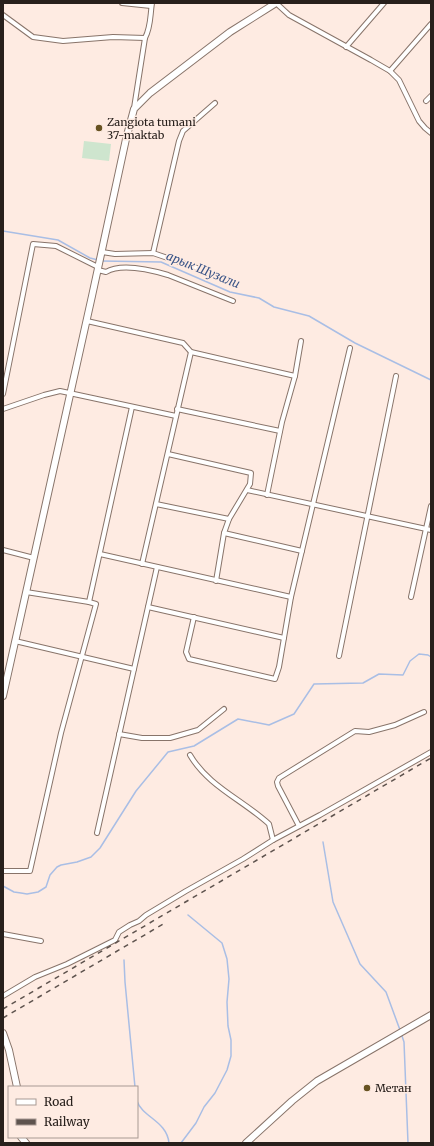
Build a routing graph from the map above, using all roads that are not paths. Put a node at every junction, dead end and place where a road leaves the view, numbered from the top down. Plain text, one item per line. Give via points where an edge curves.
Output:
1 (122, 3) edge
2 (276, 3) edge
3 (384, 3) edge
4 (152, 5) edge
5 (3, 15) edge
6 (431, 24) edge
7 (145, 38) junction
8 (346, 47) junction
9 (390, 71) junction
10 (431, 96) edge
11 (426, 101) dead end
12 (215, 103) dead end
13 (134, 109) junction
14 (431, 132) edge
15 (152, 253) junction
16 (101, 254) junction
17 (98, 267) junction
18 (197, 268) dead end
19 (233, 302) dead end
20 (87, 321) junction
21 (301, 341) dead end
22 (350, 348) dead end
23 (191, 352) junction
24 (295, 376) junction
25 (396, 376) dead end
26 (71, 392) junction
27 (3, 394) edge
28 (132, 407) junction
29 (178, 408) junction
30 (3, 409) edge
31 (176, 416) junction
32 (280, 431) junction
33 (168, 454) junction
34 (247, 490) junction
35 (267, 495) junction
36 (156, 504) junction
37 (313, 504) junction
38 (431, 506) edge
39 (367, 516) junction
40 (228, 520) junction
41 (429, 529) edge
42 (224, 533) junction
43 (3, 550) edge
44 (302, 551) junction
45 (100, 554) junction
46 (34, 558) junction
47 (142, 564) junction
48 (157, 567) junction
49 (216, 581) junction
50 (26, 592) junction
51 (411, 596) dead end
52 (291, 597) junction
53 (89, 602) junction
54 (148, 607) junction
55 (194, 617) junction
56 (284, 638) junction
57 (15, 642) junction
58 (339, 656) dead end
59 (82, 657) junction
60 (134, 670) junction
61 (3, 696) edge
62 (224, 709) dead end
63 (424, 712) dead end
64 (119, 734) junction
65 (431, 752) edge
66 (190, 755) dead end
67 (299, 826) junction
68 (96, 833) dead end
69 (273, 840) junction
70 (3, 871) edge
71 (3, 934) edge
72 (41, 941) dead end
73 (3, 996) edge
74 (431, 1016) edge
75 (3, 1033) edge
76 (17, 1086) edge
77 (246, 1143) edge

1 - 4 street
2 - 8 street via 289,15
2 - 13 main road via 230,32 150,93
3 - 8 street
4 - 7 street via 149,30
5 - 7 street via 33,37 63,42 113,37
6 - 9 street
7 - 13 street
8 - 9 street
9 - 14 street via 399,80 419,121
10 - 11 street
12 - 15 street via 183,131
13 - 16 main road
15 - 16 street
15 - 18 street
16 - 17 main road
17 - 19 street via 106,272 113,268 139,268 157,272
17 - 20 main road
17 - 27 street via 56,246 33,244
20 - 23 street via 183,343
20 - 26 main road
21 - 24 street
22 - 37 street
23 - 24 street
23 - 29 street
24 - 32 street
25 - 39 street
26 - 28 street
26 - 30 street via 52,393
26 - 46 main road
28 - 31 street
28 - 45 street
29 - 31 street
29 - 32 street
31 - 33 street
32 - 35 street
33 - 34 street via 251,473
33 - 36 street
34 - 35 street
34 - 40 street
35 - 37 street
36 - 40 street
36 - 47 street
37 - 39 street
37 - 44 street
38 - 41 street
39 - 41 street
39 - 58 street
40 - 42 street
41 - 51 street
42 - 44 street
42 - 49 street
43 - 46 street
44 - 52 street
45 - 47 street
45 - 53 street
46 - 50 main road
47 - 48 street
48 - 49 street
48 - 54 street
49 - 52 street
50 - 53 street
50 - 57 main road
52 - 56 street
53 - 59 street via 96,604
54 - 55 street
54 - 60 street
55 - 56 street
55 - 56 street via 186,652 189,659 248,673 275,678
57 - 59 street
57 - 61 main road
59 - 60 street
59 - 70 street via 61,733 30,871
60 - 64 street
62 - 64 street via 198,730 170,738 142,738
63 - 67 street via 395,725 369,732 355,731 279,778 278,786
64 - 68 street
65 - 67 street
66 - 69 street via 208,778 269,824
67 - 69 street
69 - 73 street via 130,925 119,932 115,940 35,977
71 - 72 street
74 - 77 main road via 317,1081
75 - 76 main road

